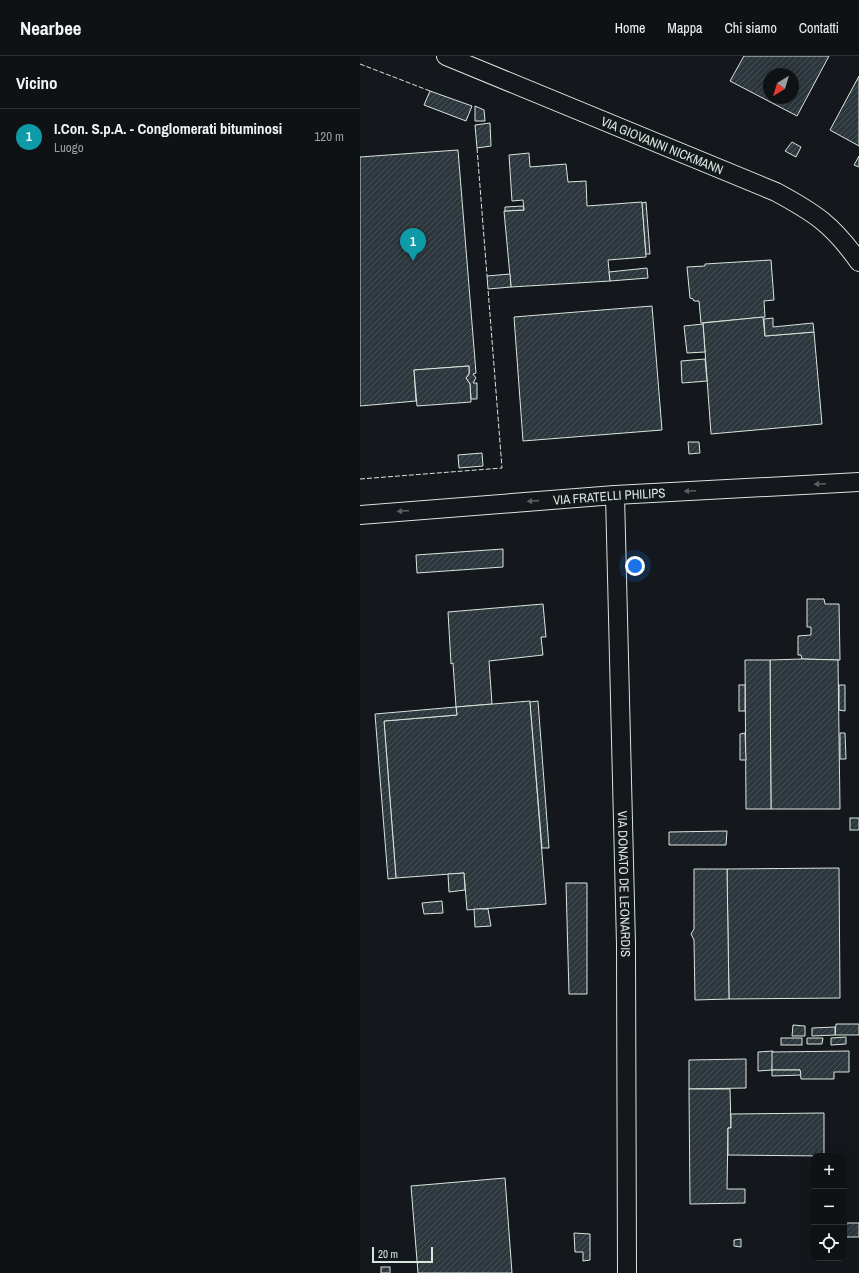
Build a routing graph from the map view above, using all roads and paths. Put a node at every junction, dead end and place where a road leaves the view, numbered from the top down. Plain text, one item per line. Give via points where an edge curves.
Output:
1 (446, 56) edge
2 (859, 262) edge
3 (859, 482) edge
4 (615, 495) junction
5 (360, 515) edge
6 (627, 1273) edge

1 - 2 street, VIA GIOVANNI NICKMANN via 776,192 824,220
3 -> 4 street, VIA FRATELLI PHILIPS
4 -> 5 street, VIA FRATELLI PHILIPS
4 - 6 street, VIA DONATO DE LEONARDIS via 626,944

